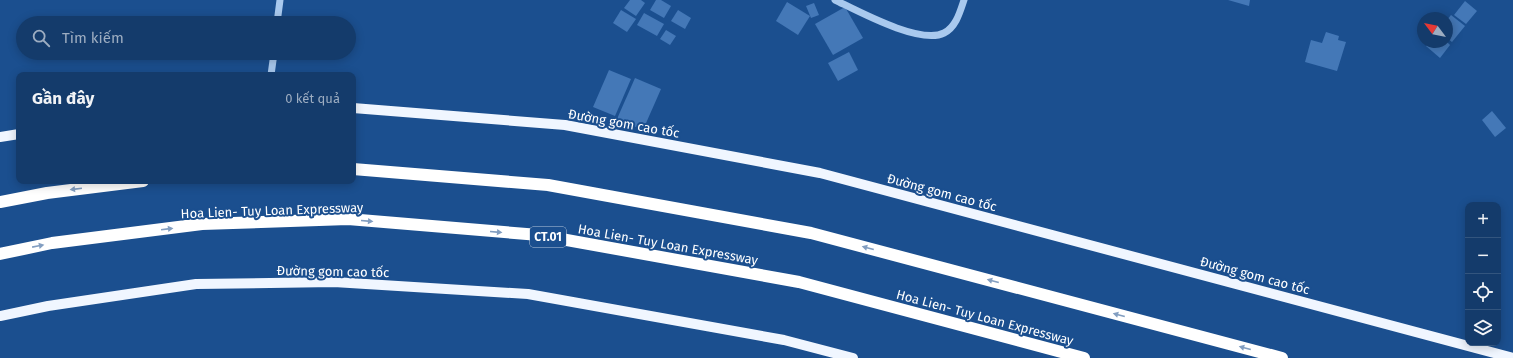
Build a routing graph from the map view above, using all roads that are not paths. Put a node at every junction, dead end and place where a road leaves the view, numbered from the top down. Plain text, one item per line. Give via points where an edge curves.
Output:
1 (280, 0) edge
2 (835, 0) edge
3 (964, 0) edge
4 (278, 16) edge
5 (273, 60) edge
6 (271, 72) edge
7 (356, 108) edge
8 (16, 134) edge
9 (0, 137) edge
10 (356, 169) edge
11 (119, 184) edge
12 (0, 202) edge
13 (0, 254) edge
14 (0, 316) edge
15 (853, 358) edge
16 (1084, 358) edge
17 (1282, 358) edge
18 (1513, 358) edge

1 - 4 street
2 - 3 street via 893,27 932,36 943,34 951,27
5 - 6 street
7 - 18 main road, Đường gom cao tốc via 565,125 820,173
8 - 9 main road
17 -> 10 highway via 811,233 548,185
11 -> 12 highway
13 -> 16 highway, Hoa Lien- Tuy Loan Expressway / CT.01 via 52,243 202,224 348,219 538,235 798,282
14 - 15 main road, Đường gom cao tốc via 48,306 196,284 334,282 528,294 784,340

